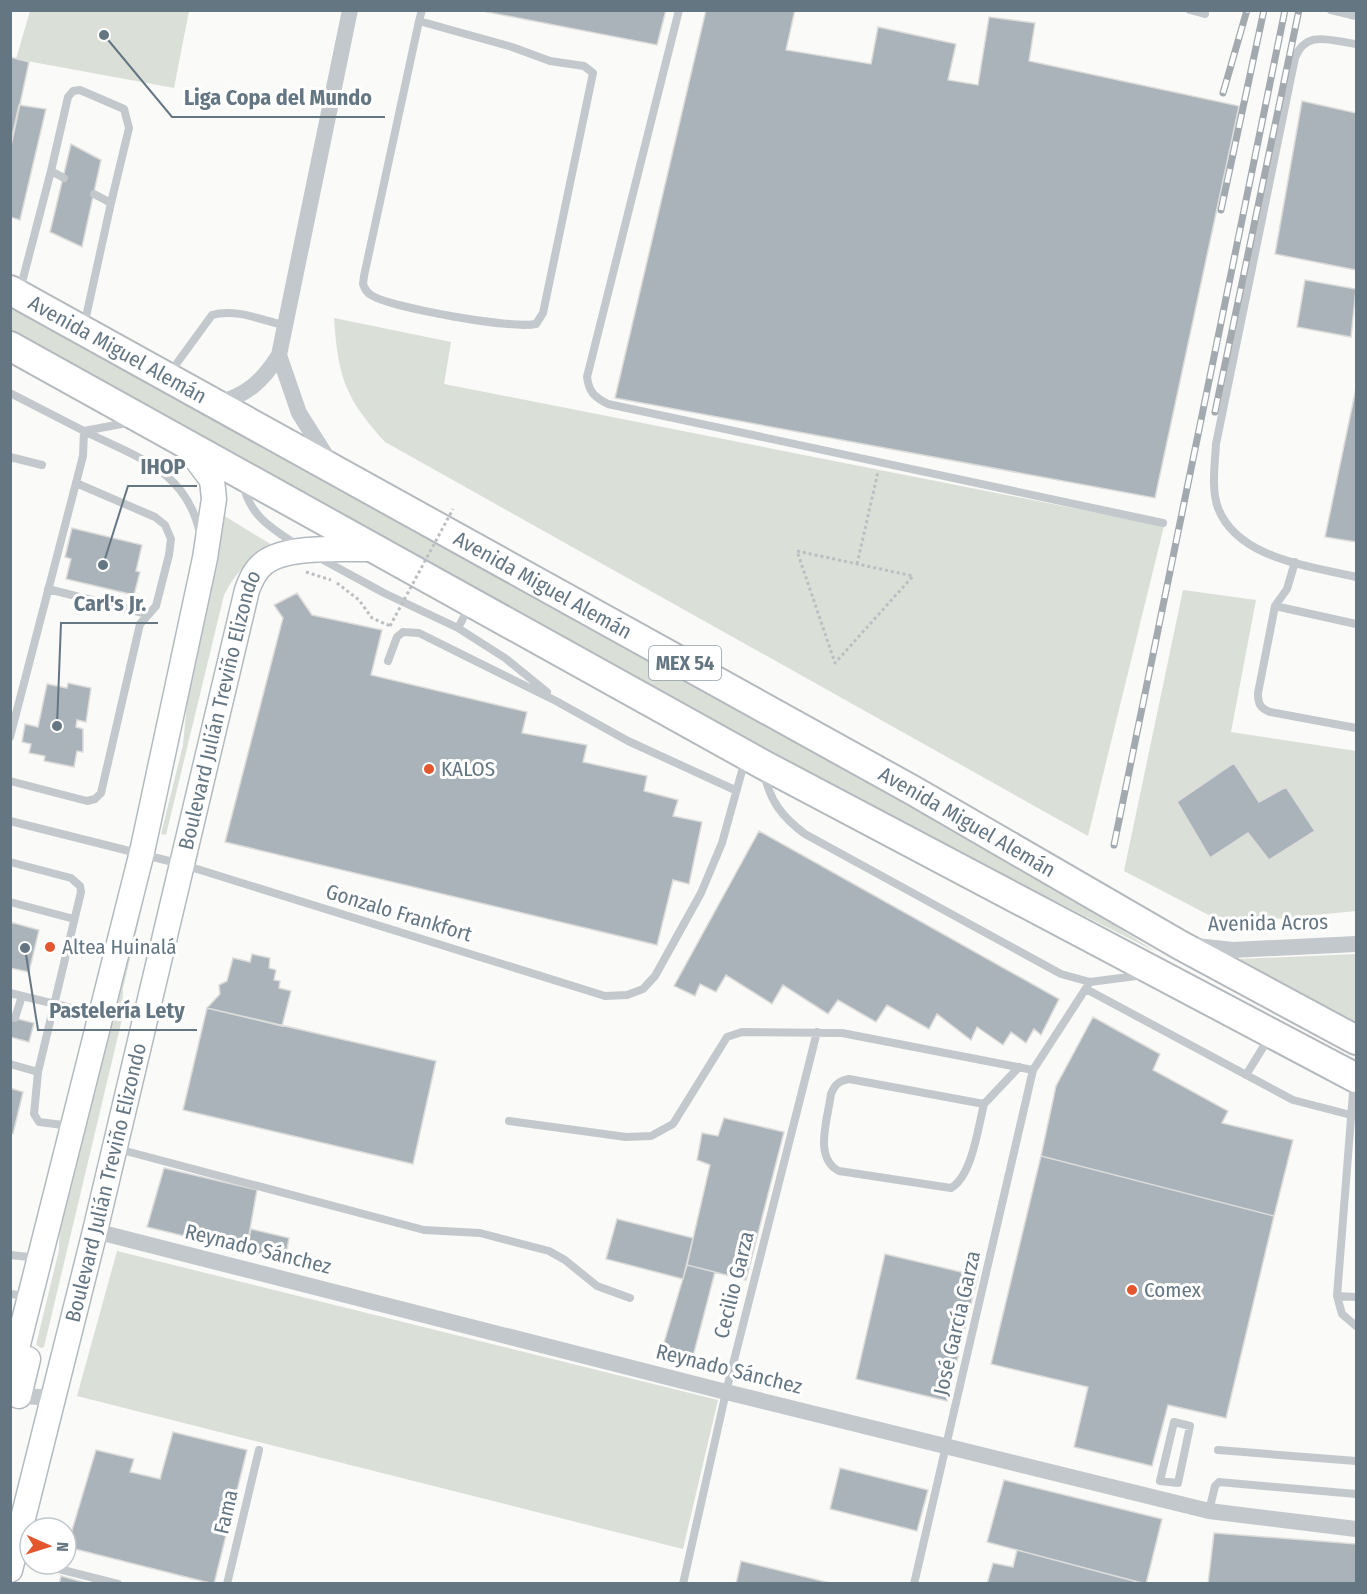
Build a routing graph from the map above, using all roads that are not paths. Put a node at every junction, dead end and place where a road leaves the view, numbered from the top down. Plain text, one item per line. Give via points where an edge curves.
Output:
1 (350, 10) edge
2 (422, 10) edge
3 (679, 10) edge
4 (1190, 10) edge
5 (1331, 10) edge
6 (1204, 14) dead end
7 (1356, 16) edge
8 (419, 21) junction
9 (1356, 44) edge
10 (51, 171) junction
11 (64, 178) dead end
12 (94, 194) dead end
13 (111, 203) junction
14 (15, 292) edge
15 (284, 325) junction
16 (83, 329) junction
17 (10, 346) edge
18 (279, 355) junction
19 (168, 376) junction
20 (10, 393) edge
21 (216, 404) junction
22 (140, 420) junction
23 (84, 431) junction
24 (186, 446) junction
25 (10, 457) edge
26 (42, 465) dead end
27 (335, 471) junction
28 (241, 475) junction
29 (76, 483) junction
30 (1163, 523) dead end
31 (378, 549) junction
32 (205, 558) junction
33 (301, 561) junction
34 (1295, 562) junction
35 (1356, 577) edge
36 (48, 589) junction
37 (1275, 606) junction
38 (147, 614) junction
39 (464, 615) junction
40 (1356, 624) edge
41 (388, 661) dead end
42 (556, 701) junction
43 (1356, 728) edge
44 (10, 737) edge
45 (754, 759) junction
46 (10, 781) edge
47 (735, 790) junction
48 (10, 821) edge
49 (162, 858) junction
50 (10, 862) edge
51 (10, 902) edge
52 (74, 919) junction
53 (1356, 944) edge
54 (1180, 945) junction
55 (1158, 972) junction
56 (1088, 985) junction
57 (10, 993) edge
58 (22, 996) junction
59 (53, 1004) junction
60 (103, 1016) junction
61 (15, 1018) dead end
62 (817, 1032) junction
63 (1272, 1033) junction
64 (1356, 1040) edge
65 (10, 1064) edge
66 (1019, 1067) junction
67 (1034, 1070) junction
68 (38, 1072) junction
69 (1246, 1075) junction
70 (1355, 1077) edge
71 (984, 1104) junction
72 (1351, 1115) junction
73 (509, 1121) dead end
74 (75, 1126) junction
75 (114, 1148) junction
76 (94, 1231) junction
77 (10, 1256) edge
78 (39, 1258) junction
79 (20, 1295) edge
80 (1337, 1296) junction
81 (1356, 1297) edge
82 (630, 1298) dead end
83 (1356, 1326) edge
84 (726, 1392) junction
85 (26, 1393) edge
86 (948, 1446) junction
87 (259, 1450) dead end
88 (1218, 1450) dead end
89 (1356, 1461) edge
90 (1169, 1482) junction
91 (1356, 1494) edge
92 (1163, 1499) junction
93 (1209, 1511) junction
94 (1356, 1529) edge
95 (15, 1556) edge
96 (78, 1574) edge
97 (118, 1584) edge
98 (227, 1584) edge
99 (683, 1584) edge
100 (914, 1584) edge

1 - 15 street
2 - 8 lane
3 - 30 lane via 587,377 595,398 608,404
4 - 6 lane
5 - 7 lane
8 - 8 lane via 364,276 366,291 372,296 464,318 536,324 543,313 561,236 593,73 584,66 550,61 512,46
9 - 34 lane via 1306,40 1295,58 1216,444 1214,484 1227,524 1241,539
10 - 11 lane
10 - 13 lane via 68,97 73,91 81,90 123,110 129,128
10 - 14 lane
12 - 13 lane
13 - 16 lane
14 - 16 highway, Avenida Miguel Alemán / MEX 54
15 - 18 street
15 - 19 lane via 229,313 212,315
16 - 19 highway, Avenida Miguel Alemán / MEX 54
17 - 22 highway, Avenida Miguel Alemán / MEX 54
18 - 21 street via 257,385
18 - 27 street via 299,413
19 - 21 highway, Avenida Miguel Alemán / MEX 54
20 - 23 lane
21 - 27 highway, Avenida Miguel Alemán / MEX 54
22 - 23 lane
22 - 24 highway, Avenida Miguel Alemán / MEX 54
23 - 29 lane
23 - 32 lane via 172,478 197,519
24 - 28 highway, Avenida Miguel Alemán / MEX 54
24 - 32 main road, Boulevard Julián Treviño Elizondo via 212,480 214,499
25 - 26 lane
27 - 54 highway, Avenida Miguel Alemán / MEX 54 via 914,791
28 - 31 highway, Avenida Miguel Alemán / MEX 54
28 - 33 lane via 253,513
29 - 36 lane
29 - 38 lane via 165,525 171,539 169,555 156,606
31 - 33 main road, Boulevard Julián Treviño Elizondo
31 - 39 highway, Avenida Miguel Alemán / MEX 54
32 - 49 main road, Boulevard Julián Treviño Elizondo via 185,655
33 - 39 lane via 384,593
33 - 49 main road, Boulevard Julián Treviño Elizondo via 287,553 265,562 255,572
34 - 35 lane
34 - 37 lane via 1287,588
36 - 38 lane
36 - 44 lane
37 - 40 lane
37 - 43 lane via 1258,693 1262,709
38 - 46 lane via 136,636 101,793 87,801
39 - 42 lane via 505,658
39 - 45 highway, Avenida Miguel Alemán / MEX 54 via 612,678
41 - 42 lane via 397,637 410,631
42 - 47 lane via 628,741
45 - 47 lane
45 - 55 highway, Avenida Miguel Alemán / MEX 54
45 - 56 lane via 774,803 805,834 1061,974
47 - 49 lane, Gonzalo Frankfort via 722,843 701,893 655,976 642,989 627,995 605,996
48 - 49 lane, Gonzalo Frankfort
49 - 60 main road, Boulevard Julián Treviño Elizondo
49 - 75 main road, Boulevard Julián Treviño Elizondo
50 - 52 lane via 76,881 81,892
51 - 52 lane
52 - 59 lane
53 - 54 street, Avenida Acros via 1233,950
54 - 64 highway, Avenida Miguel Alemán / MEX 54
55 - 56 lane
55 - 63 highway, Avenida Miguel Alemán / MEX 54
56 - 67 lane, José García Garza
56 - 69 lane
57 - 58 lane
58 - 59 lane
58 - 61 lane
59 - 60 lane
59 - 68 lane
60 - 74 main road, Boulevard Julián Treviño Elizondo
62 - 66 lane via 842,1033
62 - 73 lane via 742,1032 727,1037 673,1124 651,1136 626,1137
62 - 84 lane, Cecilio Garza
63 - 69 lane
63 - 70 highway, Avenida Miguel Alemán / MEX 54
65 - 68 lane
66 - 67 lane
66 - 71 lane
67 - 86 lane, José García Garza
68 - 74 lane via 36,1119 45,1125
69 - 72 lane via 1293,1100
70 - 72 lane
71 - 71 lane via 966,1171 960,1183 951,1188 839,1171 825,1159 831,1094 841,1080
72 - 80 lane
74 - 78 main road, Boulevard Julián Treviño Elizondo
75 - 76 main road, Boulevard Julián Treviño Elizondo
75 - 82 lane via 392,1223 424,1230 480,1233 549,1251 597,1286
76 - 84 street, Reynado Sánchez
76 - 85 main road, Boulevard Julián Treviño Elizondo
77 - 78 lane
78 - 79 main road, Boulevard Julián Treviño Elizondo
78 - 85 main road via 48,1278
79 - 85 main road, Boulevard Julián Treviño Elizondo
80 - 81 lane
80 - 83 lane via 1342,1314
84 - 86 street, Reynado Sánchez
84 - 99 lane, Cecilio Garza
85 - 95 main road, Boulevard Julián Treviño Elizondo
86 - 92 street, Reynado Sánchez
86 - 100 lane, José García Garza
87 - 98 lane, Fama
88 - 89 lane
90 - 90 lane via 1178,1483 1190,1426 1174,1422 1160,1480
90 - 92 lane
91 - 93 lane via 1222,1482 1215,1486
92 - 93 street, Reynado Sánchez
93 - 94 street, Reynado Sánchez
96 - 97 lane

